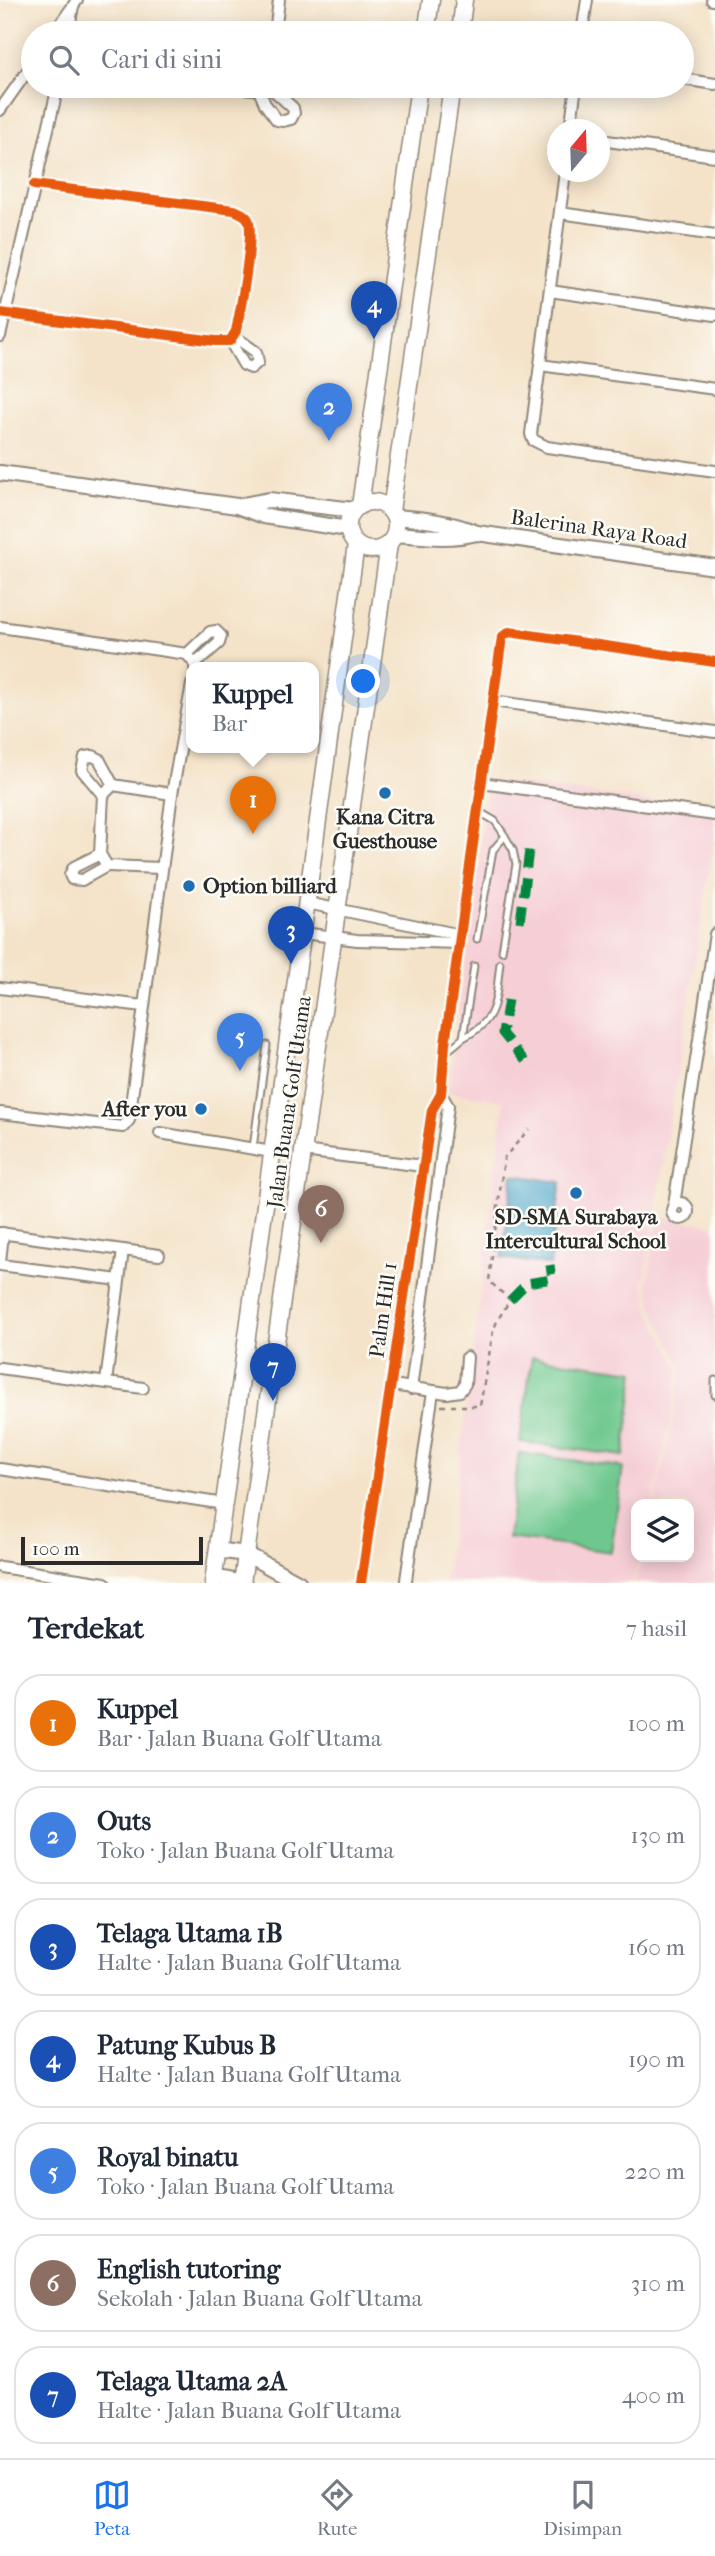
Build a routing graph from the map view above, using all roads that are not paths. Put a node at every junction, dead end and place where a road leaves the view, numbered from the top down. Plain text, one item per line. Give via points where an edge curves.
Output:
1 (279, 0) edge
2 (430, 0) edge
3 (464, 0) edge
4 (587, 0) edge
5 (75, 3) edge
6 (62, 21) edge
7 (71, 21) edge
8 (276, 21) edge
9 (427, 21) edge
10 (461, 21) edge
11 (584, 21) edge
12 (21, 80) edge
13 (694, 81) edge
14 (715, 84) edge
15 (55, 98) edge
16 (417, 98) edge
17 (450, 98) edge
18 (574, 98) edge
19 (0, 110) edge
20 (572, 119) edge
21 (610, 141) edge
22 (715, 156) edge
23 (564, 182) edge
24 (34, 185) junction
25 (560, 213) junction
26 (715, 234) edge
27 (550, 291) junction
28 (2, 313) edge
29 (715, 315) edge
30 (0, 336) edge
31 (540, 365) junction
32 (715, 389) edge
33 (715, 471) edge
34 (0, 472) edge
35 (237, 506) junction
36 (357, 508) junction
37 (392, 527) junction
38 (352, 536) junction
39 (715, 567) edge
40 (0, 627) edge
41 (187, 654) junction
42 (192, 662) edge
43 (199, 662) edge
44 (715, 662) edge
45 (493, 701) junction
46 (186, 717) edge
47 (715, 732) edge
48 (481, 783) junction
49 (113, 785) junction
50 (172, 794) junction
51 (103, 795) junction
52 (477, 810) junction
53 (715, 815) edge
54 (505, 836) junction
55 (100, 854) junction
56 (107, 866) junction
57 (161, 868) junction
58 (307, 904) junction
59 (337, 908) junction
60 (303, 933) junction
61 (715, 934) edge
62 (333, 938) junction
63 (460, 939) junction
64 (477, 939) dead end
65 (502, 951) dead end
66 (500, 963) dead end
67 (713, 963) edge
68 (474, 966) dead end
69 (0, 988) edge
70 (143, 1006) junction
71 (463, 1038) junction
72 (267, 1045) dead end
73 (445, 1049) junction
74 (441, 1094) junction
75 (259, 1102) junction
76 (279, 1106) junction
77 (0, 1113) edge
78 (160, 1133) dead end
79 (253, 1148) junction
80 (303, 1151) junction
81 (272, 1152) junction
82 (423, 1166) junction
83 (674, 1205) dead end
84 (2, 1233) edge
85 (123, 1250) junction
86 (159, 1255) dead end
87 (0, 1264) edge
88 (119, 1280) junction
89 (467, 1357) dead end
90 (0, 1368) edge
91 (715, 1380) edge
92 (106, 1382) junction
93 (392, 1385) junction
94 (143, 1388) dead end
95 (411, 1389) junction
96 (433, 1391) junction
97 (715, 1395) edge
98 (0, 1469) edge
99 (224, 1504) junction
100 (217, 1550) junction
101 (246, 1554) junction
102 (0, 1567) edge
103 (42, 1578) edge
104 (213, 1580) edge
105 (406, 1580) dead end
106 (77, 1581) edge
107 (105, 1583) edge
108 (243, 1583) edge
109 (299, 1583) edge
110 (361, 1583) edge

1 - 8 street
2 - 9 main road
3 - 10 main road
4 - 11 street
5 - 6 street
5 - 7 street
12 - 19 street
13 - 14 street
15 - 24 street
16 - 36 main road
17 - 37 main road, Jalan Buana Golf Utama
18 - 20 street
21 - 22 street
23 - 25 street
24 - 28 street
24 - 28 street via 243,214 250,227 247,262 232,339 215,341
25 - 26 street
25 - 27 street
27 - 29 street
27 - 31 street
28 - 30 street
31 - 32 street
31 - 33 street via 531,434 539,445
34 - 35 street
35 - 36 street via 270,500
35 - 38 street
36 - 37 main road via 380,504
36 - 38 main road via 351,516
37 - 38 main road via 376,550 362,548
37 - 39 street, Balerina Raya Road via 433,520 477,533
37 - 59 main road, Jalan Buana Golf Utama
38 - 58 main road, Jalan Buana Golf Utama
40 - 41 street
41 - 42 street
41 - 43 street via 216,631 221,636 219,643
44 - 45 street, Palm Hill 1 via 509,632 502,636
45 - 47 street
45 - 48 street, Palm Hill 1
46 - 50 street
48 - 52 street, Palm Hill 1
48 - 53 street
49 - 50 street
49 - 51 street
49 - 51 street via 99,759 86,757 82,770
50 - 57 street
51 - 55 street
52 - 54 lane via 495,821
52 - 63 street, Palm Hill 1
54 - 64 lane via 493,850
54 - 65 lane via 516,864
55 - 56 street
55 - 56 street via 74,867 72,879 82,880
56 - 57 street
57 - 70 street
58 - 59 street
58 - 60 main road, Jalan Buana Golf Utama
59 - 62 main road, Jalan Buana Golf Utama
59 - 63 street
60 - 62 street
60 - 76 main road, Jalan Buana Golf Utama
61 - 67 street
62 - 63 street
62 - 80 main road, Jalan Buana Golf Utama
63 - 73 street, Palm Hill 1
66 - 71 lane via 489,1018 480,1030
67 - 83 street
68 - 71 lane
69 - 70 street
70 - 77 street via 127,1124
71 - 73 lane
72 - 75 lane
73 - 74 street, Palm Hill 1
74 - 82 street, Palm Hill 1 via 432,1110
74 - 95 street, Palm Hill 1 via 448,1106
75 - 76 lane
75 - 79 lane
76 - 81 main road, Jalan Buana Golf Utama
78 - 79 street
79 - 81 street
80 - 82 street
80 - 101 main road, Jalan Buana Golf Utama
81 - 99 main road, Jalan Buana Golf Utama
82 - 93 street, Palm Hill 1
84 - 85 street
84 - 87 street
85 - 86 street
85 - 88 street
87 - 88 street
88 - 92 street
89 - 96 street, Palm Hill 1 via 463,1389
90 - 92 street
91 - 97 lane
92 - 94 street
93 - 95 street, Palm Hill 1
93 - 110 street, Palm Hill 1
95 - 96 street, Palm Hill 1
96 - 105 street
98 - 99 street
99 - 100 main road, Jalan Buana Golf Utama
100 - 101 street
100 - 104 main road, Jalan Buana Golf Utama
101 - 108 main road, Jalan Buana Golf Utama
101 - 109 street
102 - 103 street
103 - 106 street
104 - 108 street
106 - 107 street

